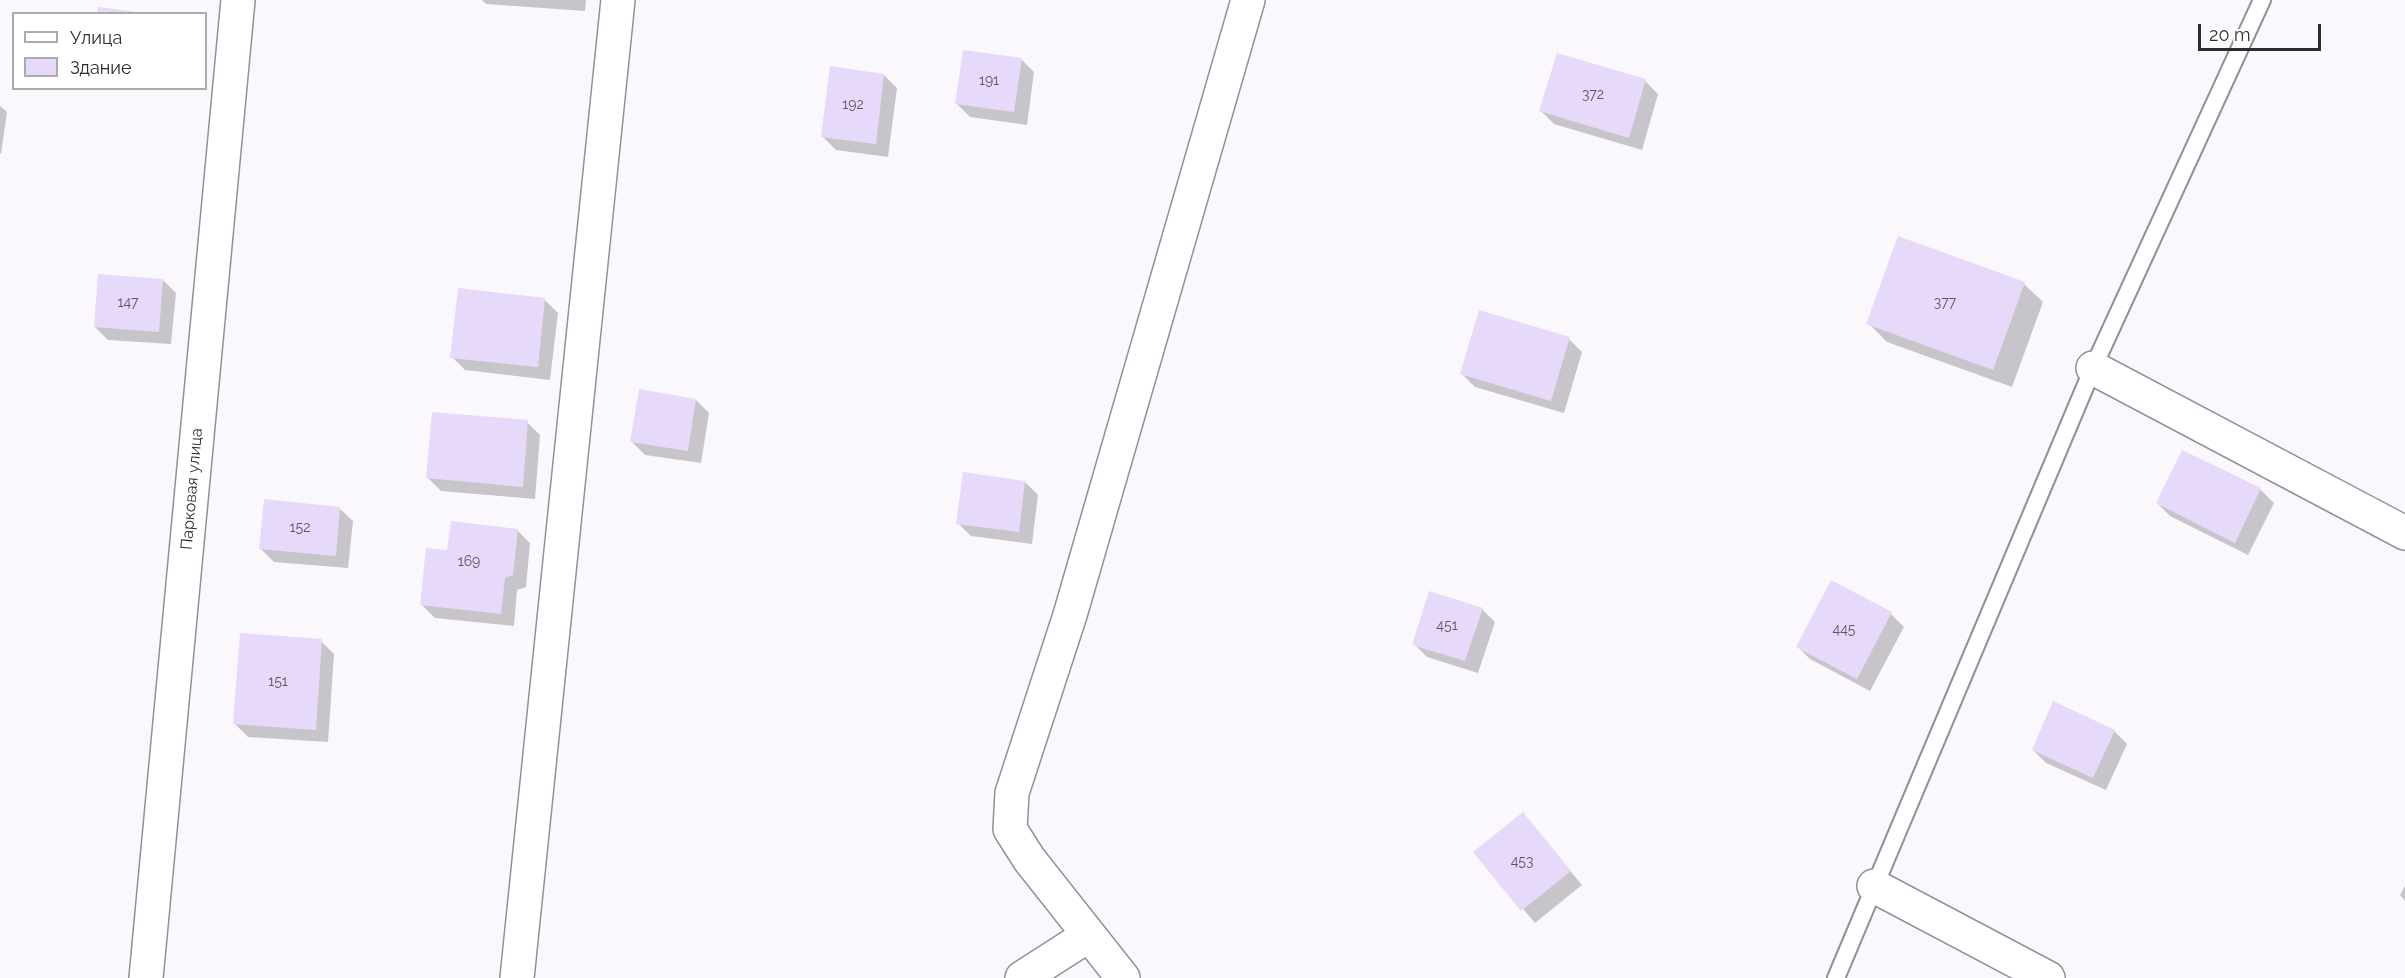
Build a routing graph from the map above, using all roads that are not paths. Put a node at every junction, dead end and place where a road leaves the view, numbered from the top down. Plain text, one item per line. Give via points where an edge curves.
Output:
1 (238, 0) edge
2 (618, 0) edge
3 (1248, 0) edge
4 (2262, 0) edge
5 (2093, 368) junction
6 (2405, 533) edge
7 (1874, 886) junction
8 (1089, 935) junction
9 (147, 978) edge
10 (517, 978) edge
11 (1022, 978) edge
12 (1123, 978) edge
13 (1836, 978) edge
14 (2048, 978) edge

1 - 9 street, Парковая улица
2 - 10 street
3 - 8 street via 1070,615 1012,794 1010,829
4 - 5 lane
5 - 6 street
5 - 7 lane
7 - 13 lane
7 - 14 street
8 - 11 street
8 - 12 street

